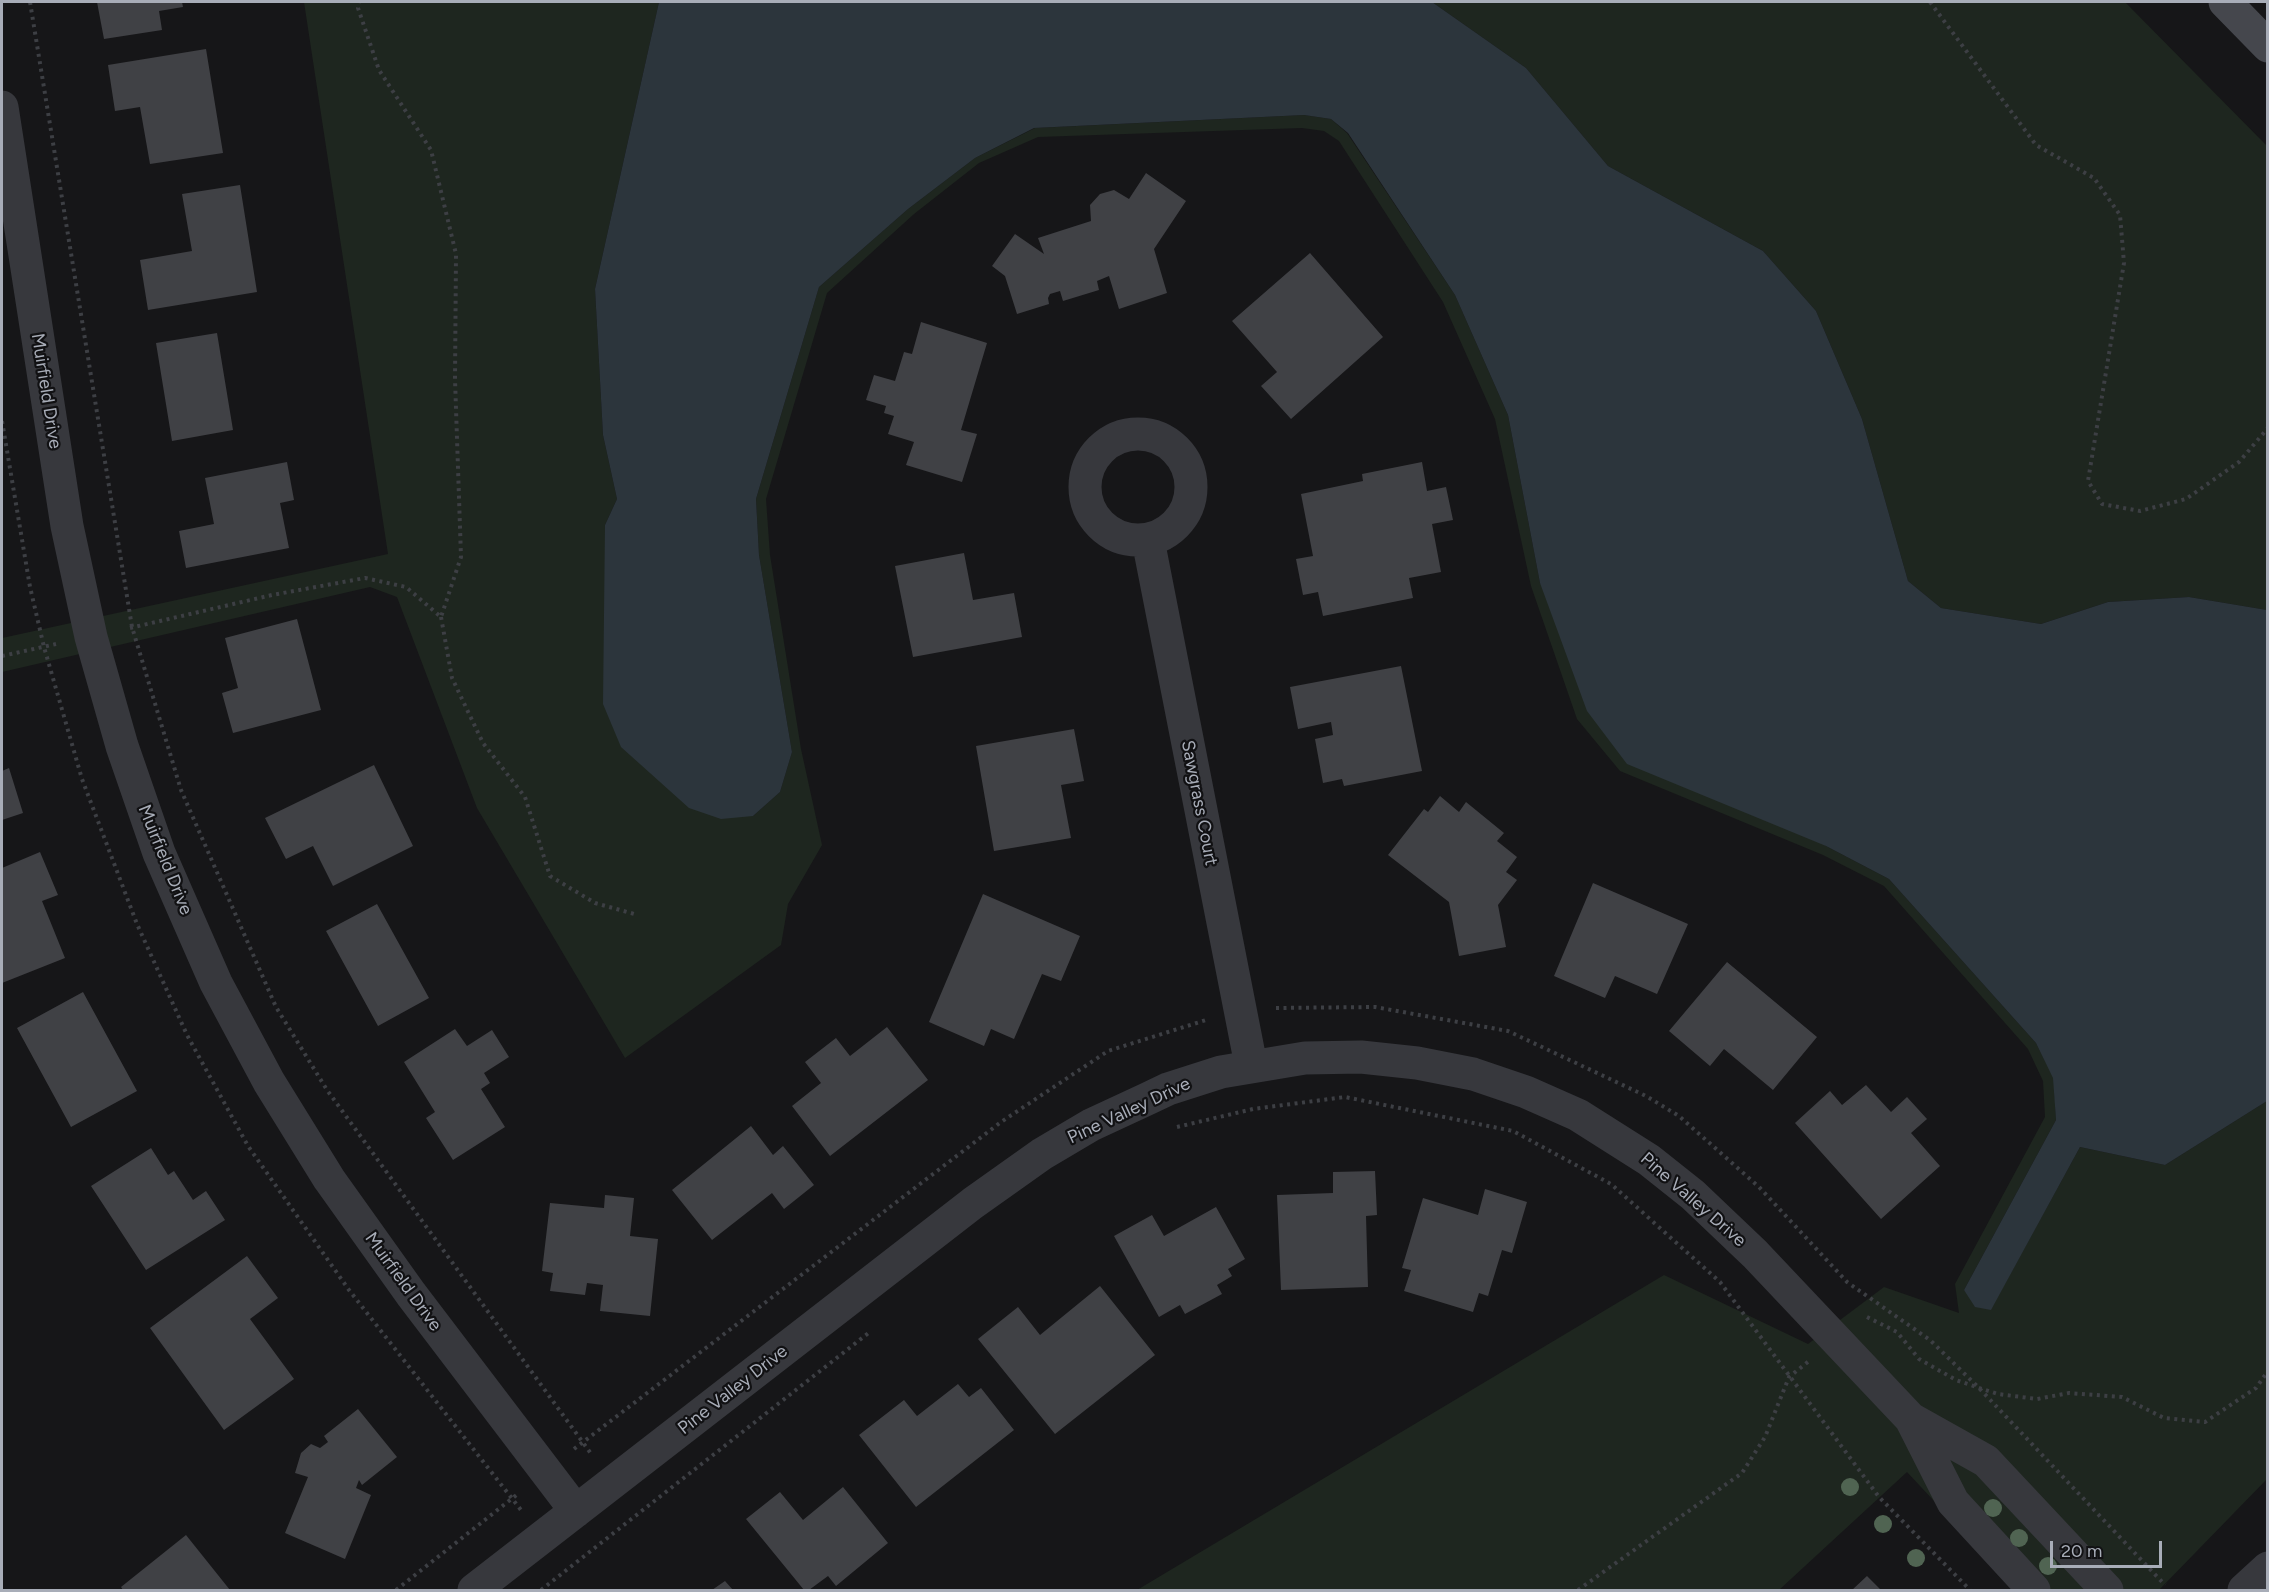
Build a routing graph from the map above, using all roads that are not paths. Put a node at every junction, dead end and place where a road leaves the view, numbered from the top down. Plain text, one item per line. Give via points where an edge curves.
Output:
1 (2225, 2) edge
2 (2268, 46) edge
3 (2, 107) edge
4 (1148, 540) dead end
5 (1251, 1065) junction
6 (1911, 1419) junction
7 (576, 1511) junction
8 (2268, 1568) edge
9 (474, 1590) edge
10 (2034, 1590) edge
11 (2107, 1590) edge
12 (2244, 1590) edge

1 - 2 main road
3 - 7 street, Muirfield Drive via 67,526 122,746 159,853 216,983 329,1179
4 - 5 street, Sawgrass Court
5 - 6 street, Pine Valley Drive via 1316,1058 1417,1063 1473,1074 1578,1115 1649,1160 1694,1195
5 - 7 street, Pine Valley Drive via 1168,1089 1091,1125 1042,1154 973,1203
6 - 10 street, Pine Valley Drive via 1953,1502
6 - 11 street, Pine Valley Drive via 1986,1461
7 - 9 street, Pine Valley Drive
8 - 12 street

